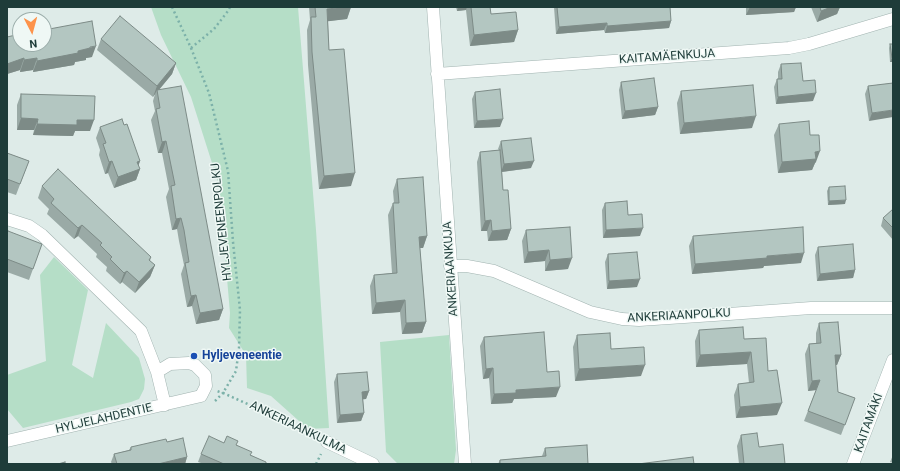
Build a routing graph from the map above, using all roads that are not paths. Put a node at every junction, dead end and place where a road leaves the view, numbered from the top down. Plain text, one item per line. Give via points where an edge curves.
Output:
1 (433, 7) edge
2 (893, 19) edge
3 (437, 74) junction
4 (7, 219) edge
5 (450, 266) junction
6 (893, 308) edge
7 (893, 360) edge
8 (157, 372) junction
9 (164, 405) junction
10 (7, 441) edge
11 (327, 442) road end
12 (373, 464) edge
13 (465, 464) edge
14 (853, 464) edge

1 - 3 street, ANKERIAANKUJA
2 - 3 street, KAITAMÄENKUJA via 789,48
3 - 5 street, ANKERIAANKUJA
4 - 8 street via 29,226 42,235 141,331
5 - 6 street, ANKERIAANPOLKU via 494,271 590,312 622,319 811,308
5 - 13 street, ANKERIAANKUJA
7 - 14 street, KAITAMÄKI
8 - 9 street
8 - 9 street, HYLJELAHDENTIE via 170,364 182,362 195,365 205,374 206,386 201,396
9 - 10 street, HYLJELAHDENTIE
11 - 12 street, ANKERIAANKULMA

